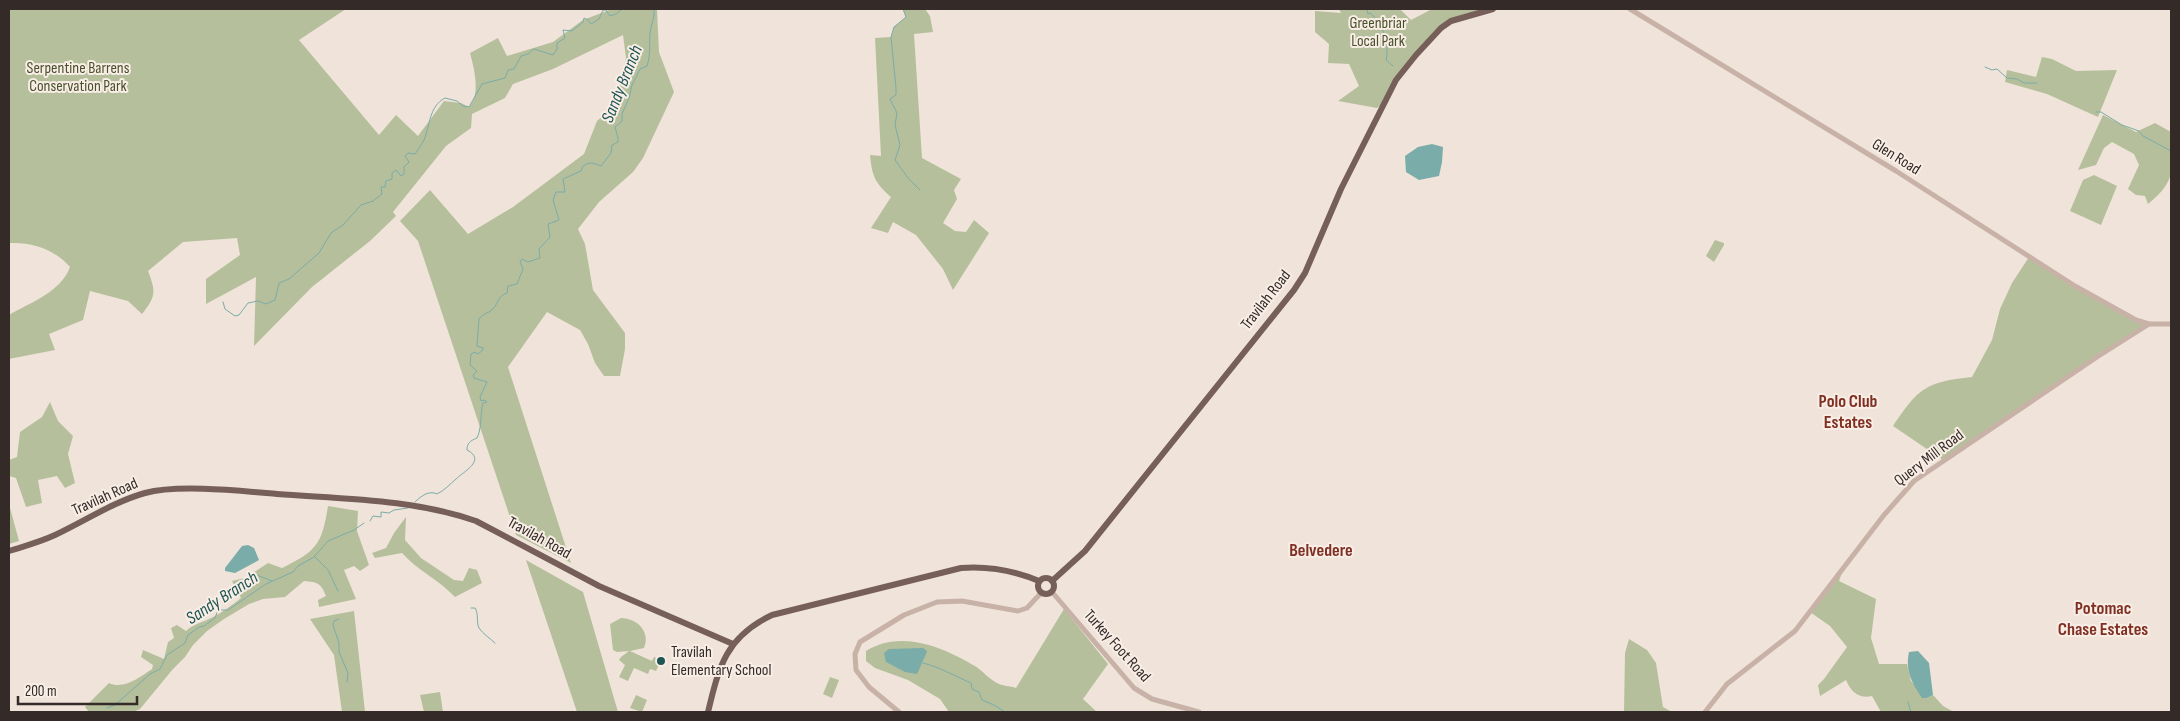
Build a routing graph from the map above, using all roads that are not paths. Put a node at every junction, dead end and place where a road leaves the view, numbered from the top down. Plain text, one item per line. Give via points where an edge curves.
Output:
1 (1494, 9) edge
2 (1630, 9) edge
3 (2149, 324) junction
4 (2171, 324) edge
5 (9, 551) edge
6 (1052, 581) junction
7 (1039, 582) junction
8 (1052, 592) junction
9 (1041, 593) junction
10 (732, 644) junction
11 (708, 712) edge
12 (899, 712) edge
13 (1199, 712) edge
14 (1705, 712) edge

1 - 6 main road, Travilah Road via 1451,21 1441,28 1396,80 1294,290 1085,551
2 - 3 street, Glen Road via 1896,171 2075,286
3 - 4 street
3 - 14 street, Query Mill Road via 1914,481 1884,515 1796,631 1727,684
5 - 10 main road, Travilah Road via 40,542 128,499 162,490 254,492 404,504 476,521 599,586
6 - 7 main road via 1045,578
6 - 8 main road
7 - 9 main road
7 - 10 main road via 1025,575 986,568 946,570 772,615 749,628
8 - 9 main road
8 - 13 street, Turkey Foot Road via 1134,688 1152,699
9 - 12 street via 1027,608 1018,611 962,601 937,602 911,612 860,642 855,654 856,670
10 - 11 main road via 718,671

